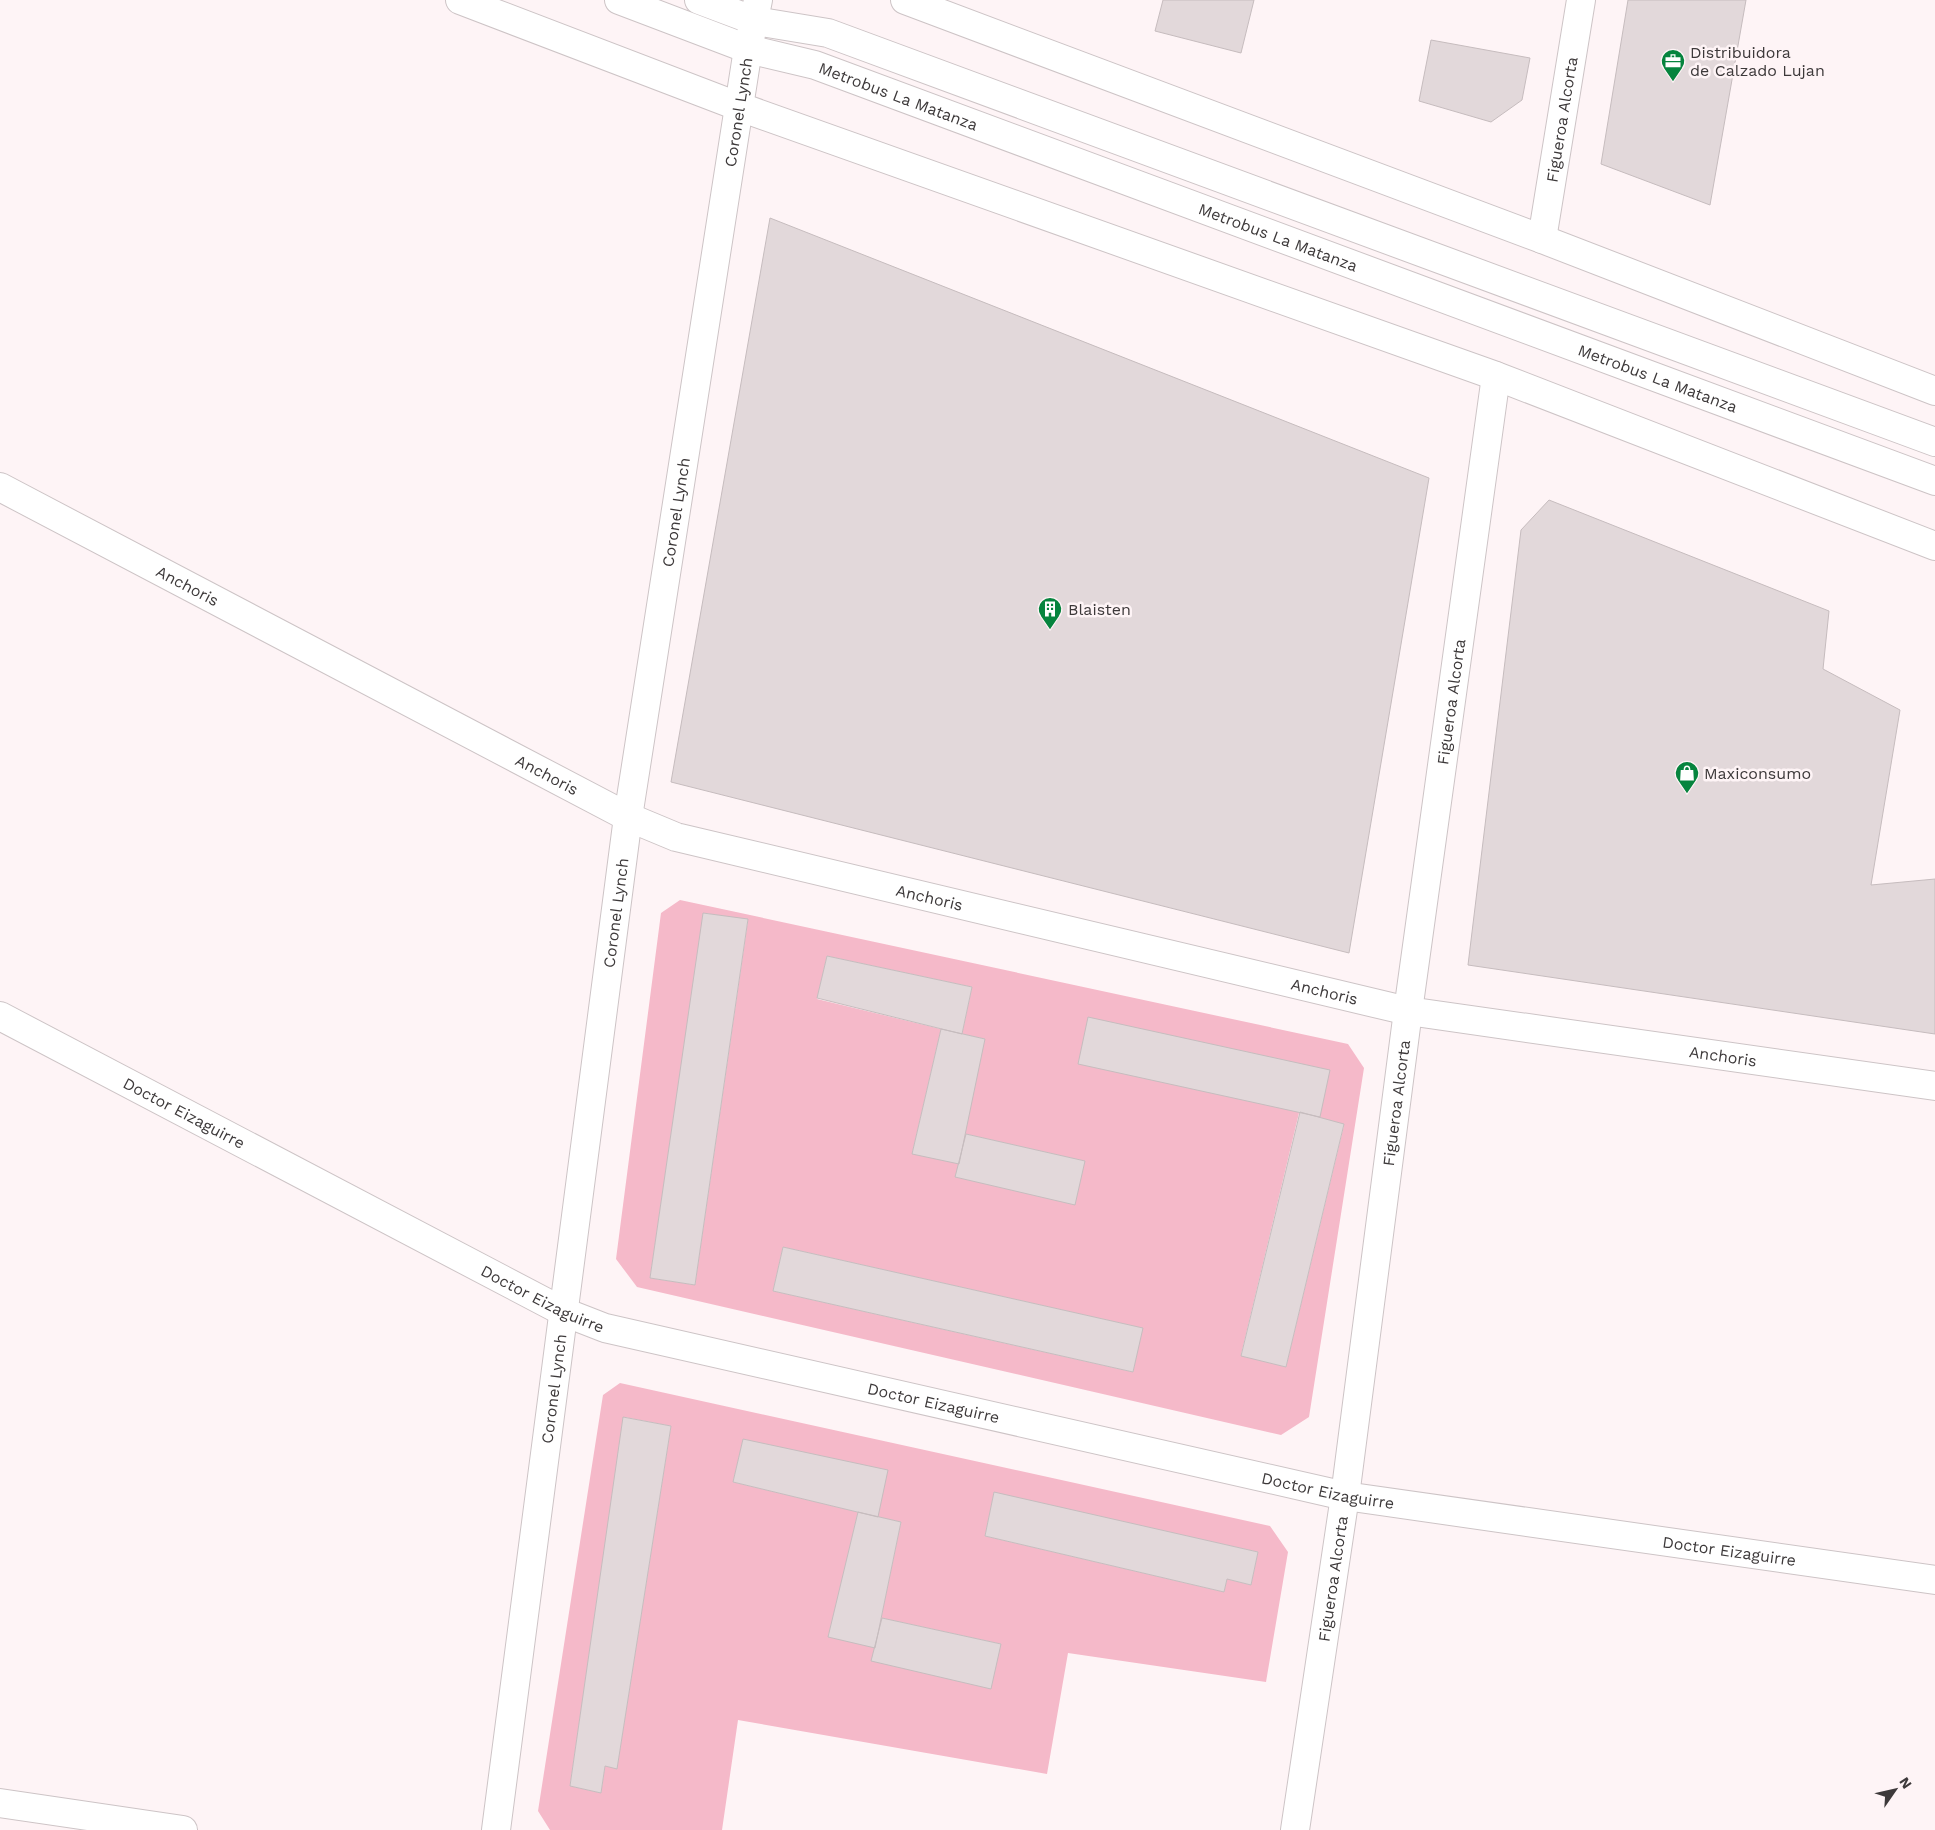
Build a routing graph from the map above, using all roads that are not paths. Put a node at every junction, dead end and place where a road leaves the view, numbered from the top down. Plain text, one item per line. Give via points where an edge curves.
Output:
1 (460, 0) edge
2 (619, 0) edge
3 (699, 0) edge
4 (905, 0) edge
5 (1581, 0) edge
6 (756, 10) edge
7 (748, 50) junction
8 (740, 107) junction
9 (1542, 239) junction
10 (1496, 376) junction
11 (1935, 391) edge
12 (1935, 442) edge
13 (1935, 481) edge
14 (0, 487) edge
15 (1935, 546) edge
16 (628, 817) junction
17 (1408, 1011) junction
18 (0, 1016) edge
19 (1935, 1086) edge
20 (564, 1312) junction
21 (1345, 1496) junction
22 (1935, 1580) edge
23 (0, 1803) edge
24 (183, 1830) edge
25 (496, 1830) edge
26 (1295, 1830) edge

1 - 8 main road
2 - 7 main road, Metrobus La Matanza
3 - 6 main road
4 - 9 main road
5 - 9 main road, Figueroa Alcorta
6 - 7 main road, Coronel Lynch
6 - 12 main road via 828,32
7 - 8 main road, Coronel Lynch
7 - 13 main road, Metrobus La Matanza via 815,66
8 - 10 main road
8 - 16 main road, Coronel Lynch
9 - 11 main road
10 - 15 main road
10 - 17 main road, Figueroa Alcorta
14 - 16 main road, Anchoris
16 - 17 main road, Anchoris via 676,836
16 - 20 main road, Coronel Lynch
17 - 19 main road, Anchoris
17 - 21 main road, Figueroa Alcorta
18 - 20 main road, Doctor Eizaguirre
20 - 21 main road, Doctor Eizaguirre via 604,1328
20 - 25 main road, Coronel Lynch
21 - 22 main road, Doctor Eizaguirre
21 - 26 main road, Figueroa Alcorta
23 - 24 main road

